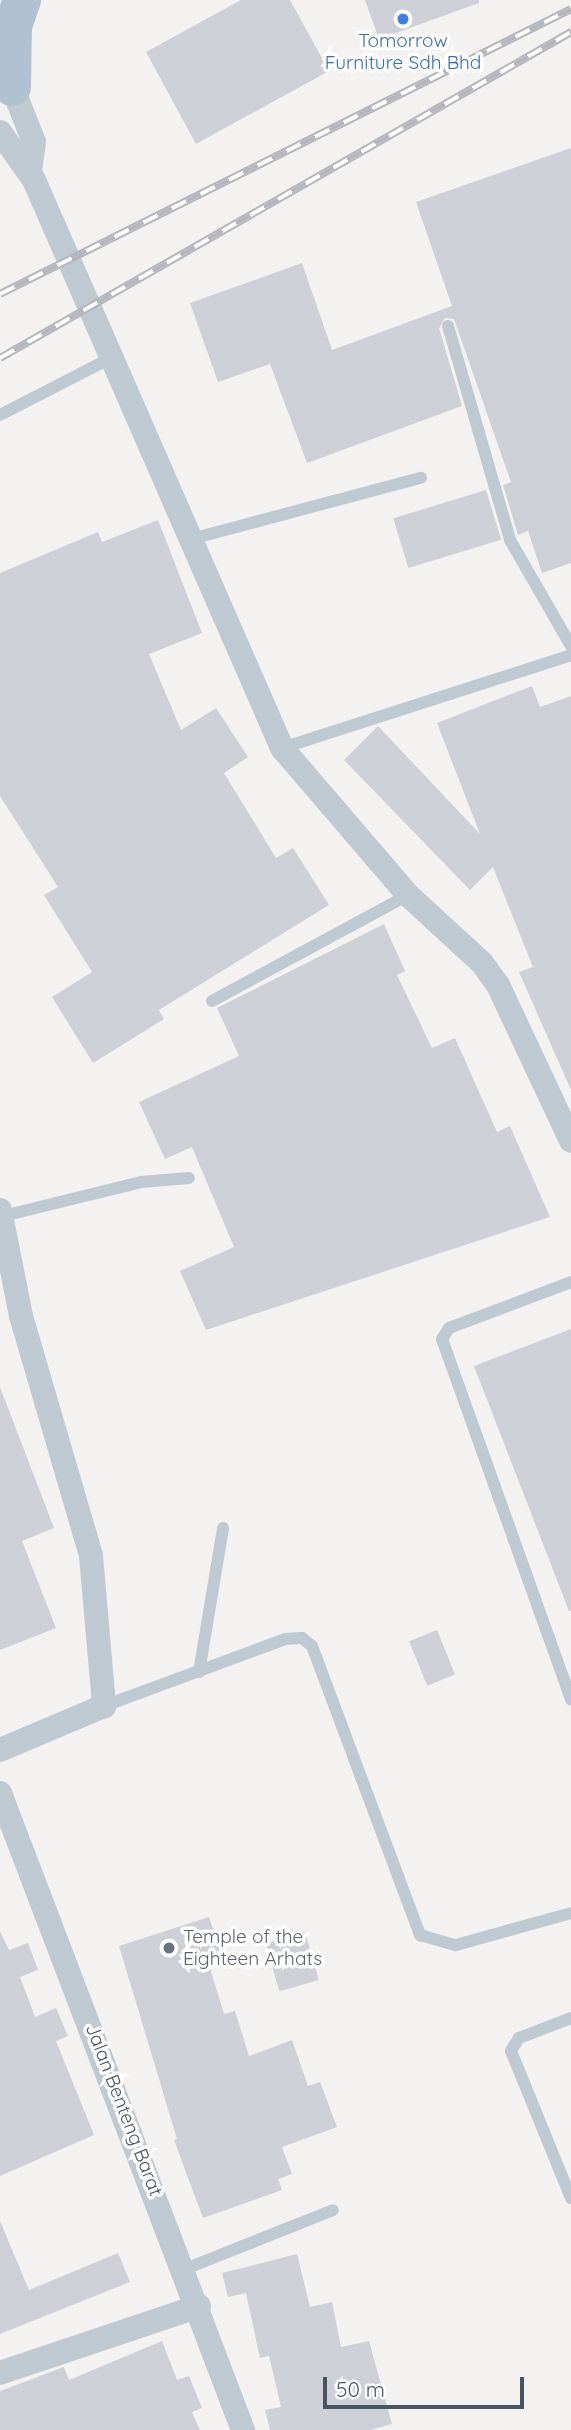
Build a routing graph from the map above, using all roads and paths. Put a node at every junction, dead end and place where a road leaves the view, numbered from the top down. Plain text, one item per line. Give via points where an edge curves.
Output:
1 (22, 0) edge
2 (6, 71) edge
3 (0, 132) edge
4 (30, 171) junction
5 (448, 326) dead end
6 (115, 367) junction
7 (84, 372) junction
8 (0, 415) edge
9 (421, 478) dead end
10 (191, 539) junction
11 (571, 646) edge
12 (571, 655) edge
13 (282, 748) junction
14 (408, 895) junction
15 (212, 1001) dead end
16 (571, 1141) edge
17 (189, 1178) dead end
18 (1, 1213) edge
19 (571, 1282) edge
20 (223, 1528) dead end
21 (200, 1672) junction
22 (570, 1693) edge
23 (104, 1706) junction
24 (0, 1750) edge
25 (0, 1793) edge
26 (571, 1913) edge
27 (571, 2018) edge
28 (571, 2198) edge
29 (333, 2210) dead end
30 (185, 2269) junction
31 (199, 2306) junction
32 (0, 2373) edge
33 (243, 2430) edge

1 - 2 main road
2 - 4 street via 34,142
3 - 4 street via 15,158
4 - 6 street
5 - 11 lane via 510,540
6 - 7 lane
6 - 7 lane
6 - 10 street
7 - 8 lane
9 - 10 lane
10 - 13 street
12 - 13 lane
13 - 14 street
14 - 15 lane
14 - 16 street via 482,962 498,985
17 - 18 lane via 141,1182
18 - 23 street via 21,1316 91,1556
19 - 22 lane via 449,1328 442,1339
20 - 21 lane
21 - 23 lane
21 - 26 lane via 285,1639 302,1637 312,1646 420,1935 435,1943 456,1945
23 - 24 street
25 - 30 street, Jalan Benteng Barat
27 - 28 lane via 520,2038 512,2052
29 - 30 lane
30 - 31 street, Jalan Benteng Barat
31 - 32 street
31 - 33 street, Jalan Benteng Barat

